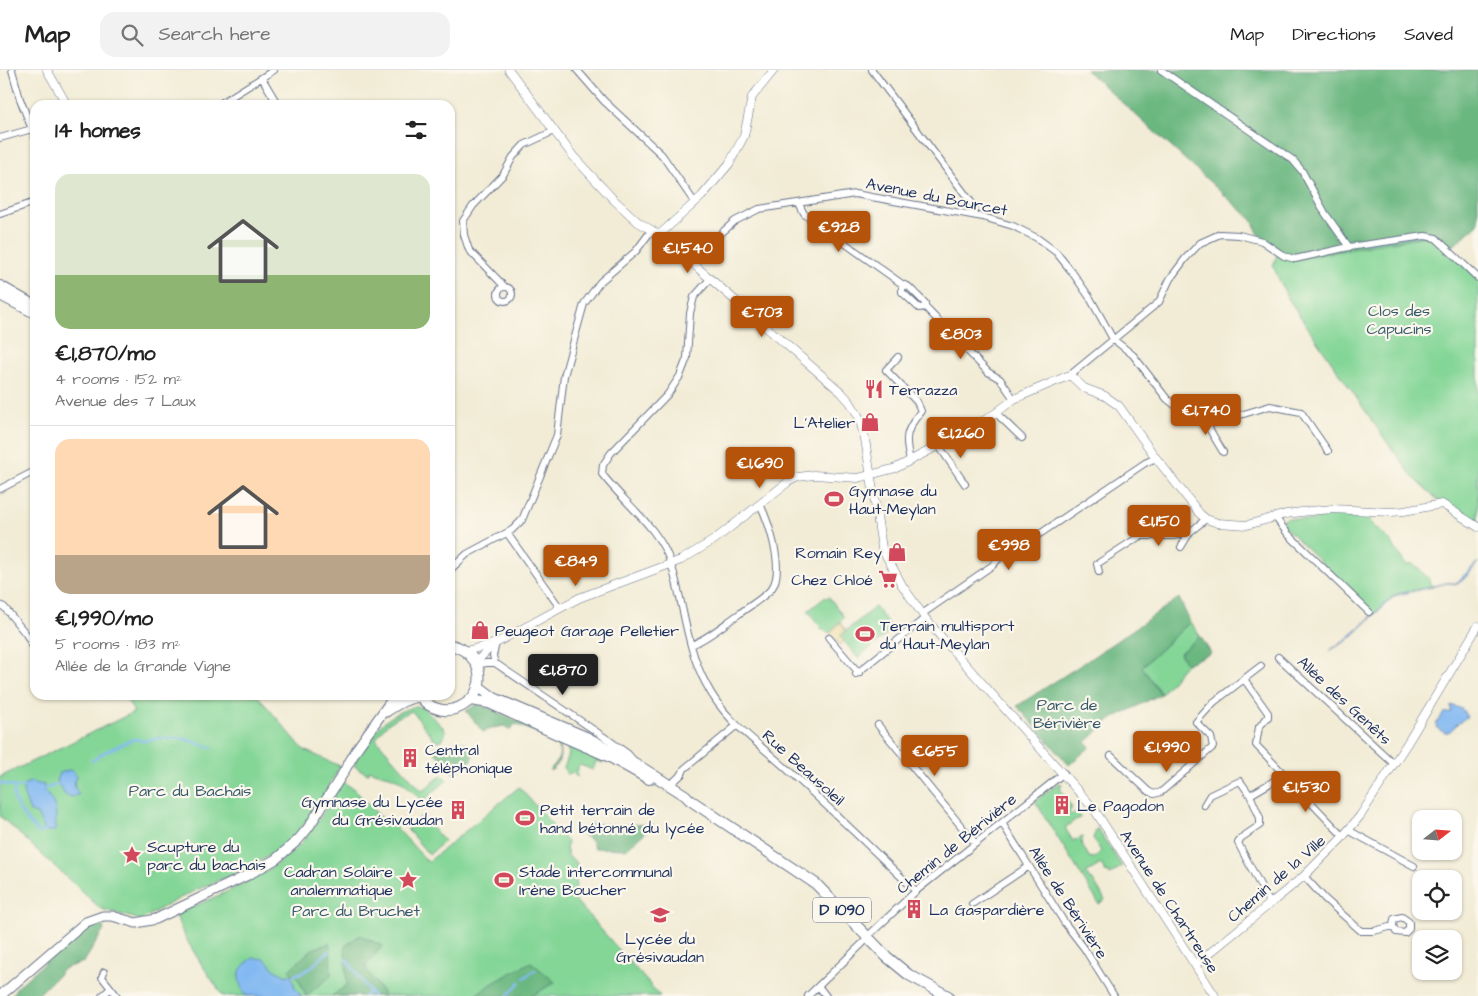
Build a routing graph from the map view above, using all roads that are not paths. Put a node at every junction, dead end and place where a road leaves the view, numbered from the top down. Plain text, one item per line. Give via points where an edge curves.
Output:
1 (12, 70) edge
2 (47, 70) edge
3 (274, 70) edge
4 (509, 70) edge
5 (577, 70) edge
6 (774, 70) edge
7 (872, 70) edge
8 (1161, 70) edge
9 (262, 78) junction
10 (64, 100) edge
11 (226, 100) edge
12 (275, 100) edge
13 (30, 123) edge
14 (30, 130) edge
15 (554, 131) junction
16 (0, 138) edge
17 (695, 203) junction
18 (30, 204) edge
19 (799, 204) junction
20 (0, 214) edge
21 (974, 215) junction
22 (651, 231) junction
23 (659, 235) junction
24 (1349, 247) junction
25 (690, 260) junction
26 (1478, 278) edge
27 (710, 279) junction
28 (0, 286) edge
29 (504, 286) dead end
30 (0, 294) edge
31 (30, 303) edge
32 (30, 311) edge
33 (1113, 339) junction
34 (898, 357) dead end
35 (1070, 376) junction
36 (1014, 399) junction
37 (996, 413) junction
38 (1207, 425) junction
39 (1022, 438) dead end
40 (939, 446) junction
41 (1328, 451) dead end
42 (1223, 452) dead end
43 (1156, 458) junction
44 (910, 460) junction
45 (30, 474) edge
46 (870, 476) junction
47 (965, 484) dead end
48 (0, 489) edge
49 (760, 504) junction
50 (1275, 518) junction
51 (1206, 519) junction
52 (1478, 527) edge
53 (1190, 532) junction
54 (507, 533) junction
55 (1181, 546) dead end
56 (671, 564) junction
57 (455, 565) edge
58 (1099, 572) dead end
59 (0, 604) edge
60 (560, 608) junction
61 (1369, 612) dead end
62 (924, 616) junction
63 (1477, 629) edge
64 (829, 638) dead end
65 (30, 641) edge
66 (496, 643) junction
67 (691, 645) junction
68 (455, 647) edge
69 (466, 651) junction
70 (1278, 657) dead end
71 (495, 663) junction
72 (477, 665) junction
73 (1261, 666) dead end
74 (1244, 679) junction
75 (478, 686) junction
76 (391, 700) edge
77 (406, 700) edge
78 (424, 700) edge
79 (471, 700) junction
80 (379, 716) junction
81 (878, 725) dead end
82 (736, 726) junction
83 (1111, 756) dead end
84 (636, 764) junction
85 (1394, 764) junction
86 (1064, 773) junction
87 (1284, 775) junction
88 (670, 785) junction
89 (1250, 795) junction
90 (690, 800) junction
91 (1204, 805) dead end
92 (1002, 823) junction
93 (1346, 833) junction
94 (975, 843) junction
95 (1029, 866) junction
96 (1414, 866) dead end
97 (1304, 876) junction
98 (916, 891) junction
99 (972, 904) dead end
100 (1270, 904) junction
101 (1393, 926) dead end
102 (865, 940) junction
103 (1195, 965) junction
104 (104, 972) dead end
105 (819, 987) junction
106 (110, 988) junction
107 (2, 996) edge
108 (102, 996) edge
109 (117, 996) edge
110 (808, 996) edge
111 (826, 996) edge
112 (948, 996) edge
113 (1114, 996) edge
114 (1215, 996) edge

1 - 13 street
2 - 10 street
3 - 9 street
4 - 15 street, Avenue de Chartreuse
5 - 17 street via 604,101 662,155
6 - 17 street via 752,97 739,147
7 - 21 street via 974,206
8 - 24 street via 1293,160
9 - 11 street
9 - 12 street
14 - 16 street
15 - 22 street, Avenue de Chartreuse via 613,199
15 - 29 street via 524,145 463,222 469,250
17 - 23 street
18 - 20 street
19 - 21 street, Avenue du Bourcet via 855,194
19 - 25 street, Avenue du Bourcet via 759,210 735,221
19 - 36 street via 804,214 902,284 902,292 919,308 925,307 988,372 1000,379
21 - 33 street, Avenue du Bourcet via 1013,226 1056,252
22 - 23 street, Avenue de Chartreuse
22 - 54 street via 636,251 600,282 584,304 564,376 557,435 522,520
23 - 25 street, Avenue de Chartreuse
24 - 26 street via 1425,236 1436,238
24 - 33 street via 1295,258 1284,256 1262,241 1220,234 1200,243 1170,279 1159,302
25 - 27 street, Avenue de Chartreuse
27 - 46 street, Avenue de Chartreuse via 850,402 859,417 865,439
27 - 56 street, Rue Beausoleil via 694,296 687,358 680,376 668,394 603,465 602,474 638,512 660,542
28 - 31 main road
30 - 32 main road
33 - 35 street
33 - 38 street via 1133,355 1167,399 1186,415
34 - 44 street via 886,370 918,402 921,411 909,426 906,438
35 - 36 street
35 - 43 street via 1084,388 1119,406
36 - 37 street
37 - 39 street
37 - 40 street
38 - 41 street via 1270,406 1301,412
38 - 42 street
40 - 44 street
40 - 47 street
43 - 51 street
43 - 62 street via 1010,554 1000,557
44 - 46 street
45 - 48 street
46 - 49 street via 798,477
46 - 62 street, Avenue de Chartreuse via 882,548
49 - 56 street via 714,540
49 - 67 street via 778,567 776,580 760,598 704,640
50 - 51 street via 1247,525
50 - 52 street via 1333,509 1390,512 1442,504
50 - 61 street
51 - 53 street
53 - 55 street
53 - 58 street via 1173,536 1140,536 1097,564
54 - 57 street via 467,554
54 - 60 street
56 - 60 street
56 - 67 street, Rue Beausoleil
59 - 65 street
60 - 66 street
62 - 64 street via 857,674
62 - 86 street, Avenue de Chartreuse
63 - 85 street, Chemin de la Ville
66 - 69 street
66 - 71 street
66 - 72 street
67 - 82 street, Rue Beausoleil via 705,684
68 - 69 main road
69 - 72 main road
70 - 85 street, Allée des Genêts
71 - 72 street
71 - 84 street via 628,754
72 - 75 main road
73 - 74 street
74 - 83 street via 1214,702 1196,722 1212,737 1213,747 1160,792 1148,791
74 - 87 street via 1268,713 1259,727 1256,745
75 - 79 main road
75 - 84 main road, D 1090 via 494,698 586,737
76 - 80 main road
77 - 80 main road
78 - 79 main road via 434,708 445,710 462,707
79 - 90 main road, D 1090 via 489,703 610,757
80 - 107 main road via 308,828 276,859 156,919 136,923 103,916 86,922
81 - 94 street
82 - 88 street via 684,769
82 - 98 street, Rue Beausoleil via 776,759
84 - 88 main road, D 1090
85 - 93 street, Chemin de la Ville
86 - 92 street, Chemin de Bérivière
86 - 103 street, Avenue de Chartreuse via 1094,809
87 - 89 street
87 - 93 street
88 - 90 main road, D 1090
89 - 91 street via 1240,781 1210,796
89 - 100 street via 1260,826 1238,843
90 - 102 main road, D 1090 via 816,884
92 - 94 street, Chemin de Bérivière
92 - 95 street, Allée de Bérivière
93 - 96 street
93 - 97 street, Chemin de la Ville
94 - 98 street, Chemin de Bérivière
95 - 99 street
95 - 113 street, Allée de Bérivière
97 - 100 street, Chemin de la Ville
97 - 101 street via 1361,931
98 - 102 street, Chemin de Bérivière
100 - 103 street, Chemin de la Ville
102 - 105 street, Chemin de Bérivière
102 - 112 main road, D 1090 via 909,975
103 - 114 street, Avenue de Chartreuse
104 - 106 street via 102,977
105 - 110 street, Chemin de Bérivière
105 - 111 street
106 - 108 street
106 - 109 street

